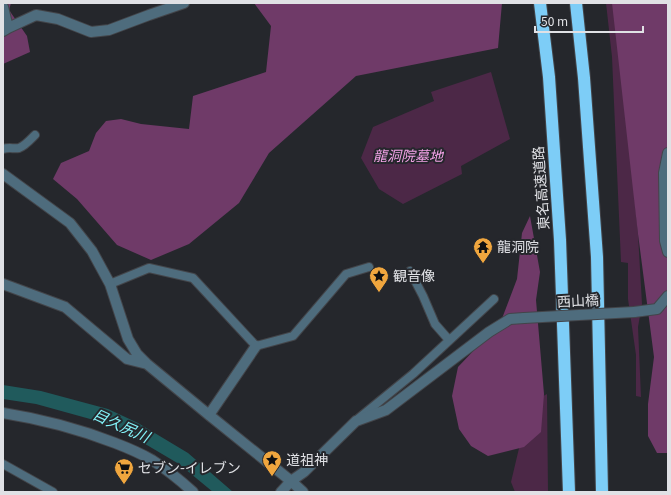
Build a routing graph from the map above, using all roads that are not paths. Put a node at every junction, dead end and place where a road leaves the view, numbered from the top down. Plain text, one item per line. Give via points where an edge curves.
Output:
1 (184, 3) edge
2 (540, 3) edge
3 (576, 3) edge
4 (3, 7) edge
5 (6, 30) edge
6 (35, 135) dead end
7 (3, 149) edge
8 (668, 153) edge
9 (3, 174) edge
10 (668, 252) edge
11 (369, 267) dead end
12 (410, 271) dead end
13 (3, 284) edge
14 (110, 284) junction
15 (668, 296) edge
16 (494, 299) dead end
17 (449, 340) junction
18 (256, 346) junction
19 (147, 364) junction
20 (3, 413) edge
21 (209, 415) junction
22 (356, 421) junction
23 (3, 464) edge
24 (291, 481) junction
25 (53, 492) edge
26 (193, 492) edge
27 (281, 492) edge
28 (302, 492) edge
29 (569, 492) edge
30 (602, 492) edge

1 - 5 street via 109,30 91,32 36,15
2 - 29 highway, 東名高速道路 via 549,77 560,240
3 - 30 highway via 597,257
4 - 5 street
6 - 7 lane via 21,147
8 - 10 street via 664,172 665,241
9 - 14 street via 70,222 92,251
11 - 18 lane via 346,274 294,336
12 - 17 lane via 435,324
13 - 19 street via 65,307 127,359
14 - 18 lane via 150,268 193,278
14 - 19 street via 128,339
15 - 22 street, 西山橋, bridge via 657,309 510,319 386,410
16 - 17 lane
17 - 22 lane via 414,374
18 - 21 street
19 - 21 street
20 - 26 street via 71,428 133,450 166,470
21 - 24 street
22 - 24 street via 304,472
23 - 25 lane
24 - 27 street
24 - 28 street

